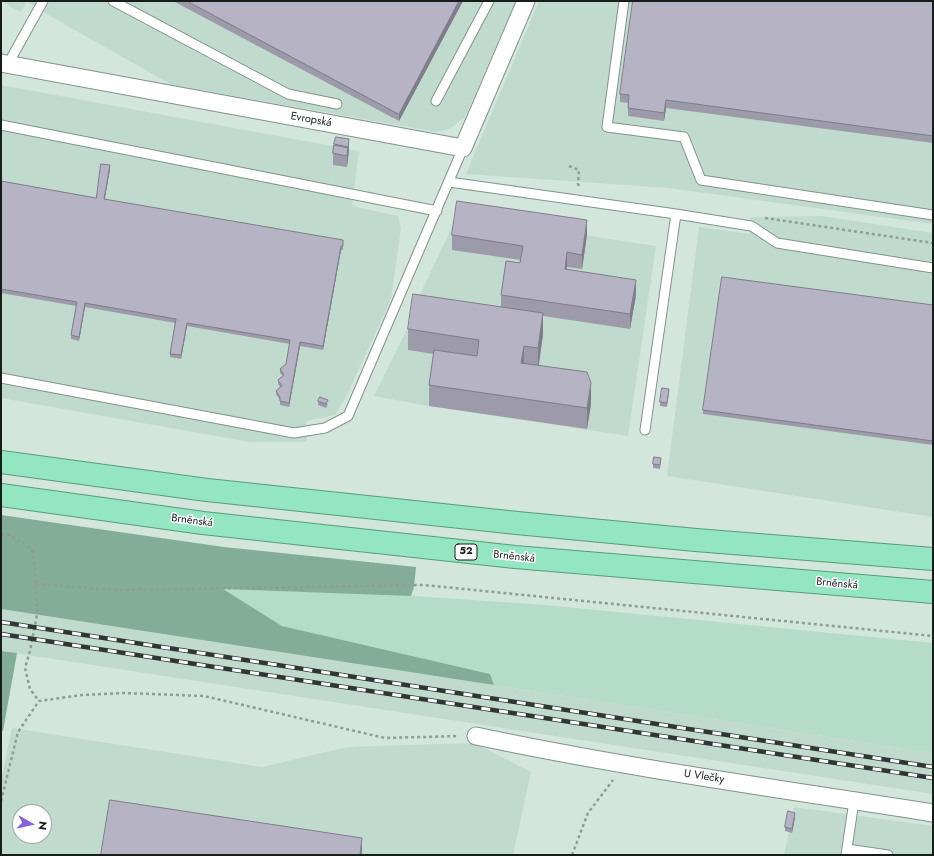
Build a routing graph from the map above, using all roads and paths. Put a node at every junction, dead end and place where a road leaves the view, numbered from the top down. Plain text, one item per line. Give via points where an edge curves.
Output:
1 (43, 1) edge
2 (113, 1) edge
3 (488, 1) edge
4 (526, 1) edge
5 (624, 1) edge
6 (5, 64) edge
7 (436, 101) dead end
8 (337, 104) dead end
9 (1, 125) edge
10 (463, 148) junction
11 (449, 182) junction
12 (436, 211) junction
13 (676, 214) junction
14 (933, 215) edge
15 (933, 268) edge
16 (1, 378) edge
17 (645, 430) dead end
18 (1, 462) edge
19 (1, 495) edge
20 (1, 534) edge
21 (933, 559) edge
22 (36, 584) junction
23 (933, 592) edge
24 (933, 636) edge
25 (39, 701) junction
26 (476, 736) joint
27 (636, 766) junction
28 (1, 801) edge
29 (854, 801) junction
30 (933, 813) edge
31 (846, 852) edge
32 (572, 855) edge
33 (888, 855) edge

1 - 6 lane
2 - 8 lane via 288,94
3 - 7 lane
4 - 10 street
5 - 14 lane via 607,126 684,137 701,180
6 - 10 street, Evropská
9 - 12 lane
10 - 11 lane
11 - 12 lane
11 - 13 lane
12 - 16 lane via 348,416 325,428 294,433
13 - 15 lane via 753,227 777,243
13 - 17 lane
18 - 21 highway via 207,490 509,522
19 - 23 highway, Brněnská / 52 via 203,523 507,556
20 - 22 path via 10,535 32,549
22 - 24 path via 117,590 424,585
22 - 25 path via 37,615 25,668 30,689
25 - 26 path via 124,693 204,696 385,738
25 - 28 path via 18,732
26 - 27 street, U Vlečky
27 - 29 street, U Vlečky
27 - 32 path via 612,780 588,814
29 - 30 street, U Vlečky
29 - 31 lane
31 - 33 lane

